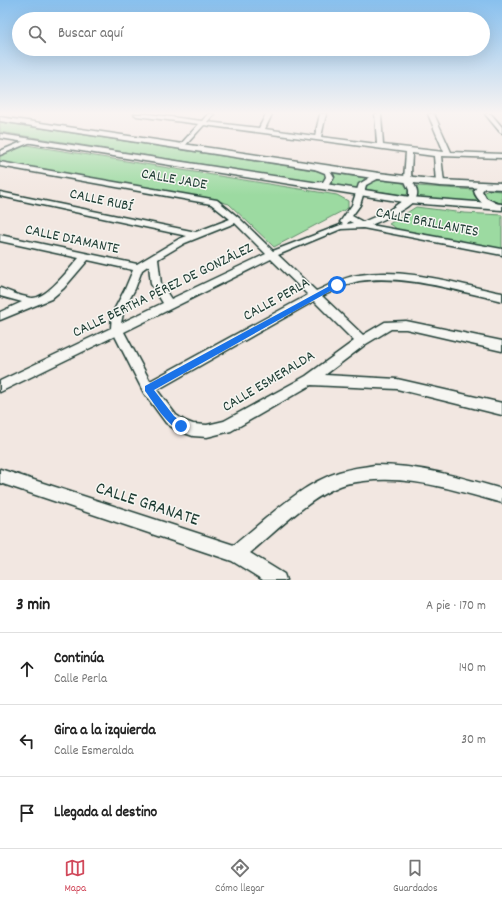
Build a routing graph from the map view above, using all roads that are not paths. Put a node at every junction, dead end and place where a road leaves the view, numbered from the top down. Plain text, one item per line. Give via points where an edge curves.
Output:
1 (29, 141) joint
2 (143, 141) edge
3 (186, 141) edge
4 (342, 141) edge
5 (380, 141) edge
6 (443, 141) edge
7 (380, 146) junction
8 (181, 147) junction
9 (409, 150) junction
10 (0, 153) edge
11 (437, 154) junction
12 (448, 154) junction
13 (502, 156) edge
14 (0, 164) edge
15 (318, 167) junction
16 (379, 176) junction
17 (408, 179) junction
18 (440, 183) junction
19 (308, 185) junction
20 (483, 186) junction
21 (502, 186) edge
22 (359, 193) junction
23 (0, 194) edge
24 (410, 200) junction
25 (500, 207) edge
26 (347, 218) junction
27 (236, 220) junction
28 (363, 225) junction
29 (340, 227) junction
30 (196, 235) junction
31 (0, 238) edge
32 (502, 252) edge
33 (271, 255) junction
34 (85, 258) junction
35 (153, 258) junction
36 (138, 268) junction
37 (0, 292) edge
38 (316, 295) junction
39 (502, 297) edge
40 (34, 302) junction
41 (169, 304) junction
42 (0, 316) edge
43 (117, 329) junction
44 (362, 341) junction
45 (502, 346) edge
46 (310, 380) junction
47 (0, 387) edge
48 (148, 389) junction
49 (502, 409) edge
50 (0, 476) edge
51 (502, 496) edge
52 (236, 554) junction
53 (278, 580) edge

1 - 10 street
1 - 19 main road
2 - 8 main road
3 - 8 street
4 - 7 street
5 - 7 street
6 - 12 street
7 - 9 street
8 - 15 main road
9 - 11 street
9 - 17 street
11 - 12 street
11 - 18 street
12 - 13 street
14 - 27 street, CALLE JADE via 203,199 221,206
15 - 16 main road
15 - 19 street via 328,172 330,177 325,184
16 - 17 main road
16 - 22 street via 366,181
17 - 18 main road
17 - 24 street via 413,190
18 - 20 main road
19 - 22 main road
20 - 21 main road
20 - 25 street via 478,191 482,199
22 - 24 main road
22 - 26 street via 356,205
23 - 30 street, CALLE RUBÍ
24 - 25 main road
24 - 28 street, CALLE BERTHA PÉREZ DE GONZÁLEZ via 390,213
26 - 28 street, CALLE BRILLANTES
26 - 29 street
27 - 30 street
27 - 33 street, CALLE JADE
28 - 29 street, CALLE BERTHA PÉREZ DE GONZÁLEZ
28 - 32 street, CALLE BRILLANTES via 403,235
29 - 33 street, CALLE BERTHA PÉREZ DE GONZÁLEZ
30 - 35 street
31 - 34 street, CALLE DIAMANTE
33 - 38 street, CALLE JADE
33 - 41 street, CALLE BERTHA PÉREZ DE GONZÁLEZ
34 - 36 street, CALLE DIAMANTE
34 - 40 street via 60,286
35 - 36 street
35 - 41 street via 156,284
36 - 43 street via 116,315
37 - 40 street
38 - 39 street, CALLE PERLA via 359,278 380,276
38 - 44 street, CALLE JADE
38 - 48 street, CALLE PERLA
40 - 42 street
41 - 43 street, CALLE BERTHA PÉREZ DE GONZÁLEZ
43 - 47 street, CALLE BERTHA PÉREZ DE GONZÁLEZ
43 - 48 street, CALLE ESMERALDA
44 - 45 street, CALLE ESMERALDA via 389,325 398,324
44 - 46 street, CALLE ESMERALDA
46 - 48 street, CALLE ESMERALDA via 226,427 207,431 181,426 171,419
46 - 49 street via 397,384
50 - 52 street, CALLE GRANATE
51 - 52 street via 443,479 407,473 375,472 337,480 296,504
52 - 53 street, CALLE GRANATE

